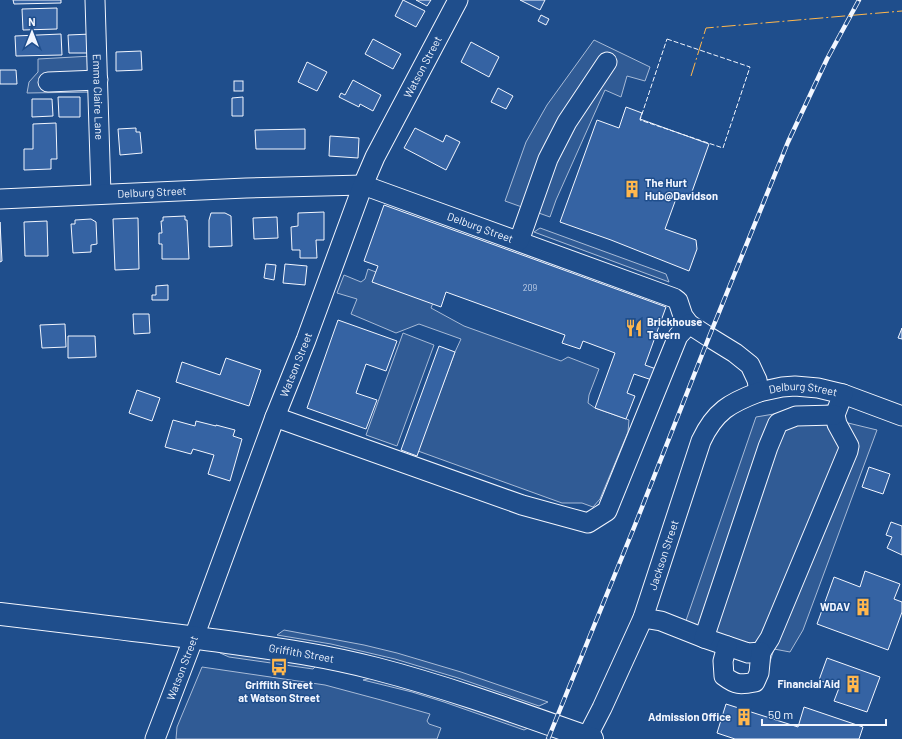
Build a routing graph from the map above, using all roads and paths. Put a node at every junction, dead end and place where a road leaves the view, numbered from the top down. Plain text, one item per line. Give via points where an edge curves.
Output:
1 (96, 0) edge
2 (458, 0) edge
3 (607, 62) dead end
4 (98, 80) junction
5 (48, 82) dead end
6 (363, 185) junction
7 (101, 194) junction
8 (0, 199) edge
9 (519, 242) junction
10 (688, 324) junction
11 (760, 392) junction
12 (843, 394) junction
13 (835, 415) junction
14 (902, 416) edge
15 (275, 417) junction
16 (0, 614) edge
17 (643, 618) junction
18 (194, 637) junction
19 (704, 638) junction
20 (727, 646) junction
21 (761, 652) junction
22 (588, 738) edge
23 (155, 739) edge

1 - 4 street, Emma Claire Lane
2 - 6 street, Watson Street via 378,150
3 - 9 street via 567,122 548,159
4 - 5 street
4 - 7 street, Emma Claire Lane
6 - 7 street, Delburg Street
6 - 9 street, Delburg Street
6 - 15 street, Watson Street
7 - 8 street, Delburg Street
9 - 10 street, Delburg Street via 674,298 678,301
10 - 11 street, Delburg Street via 746,360 753,371
10 - 15 street via 678,336 607,511 588,523 522,505
11 - 12 street, Delburg Street via 782,387 801,387
11 - 17 street, Jackson Street via 724,409 707,428 700,441
12 - 13 street
12 - 14 street, Delburg Street
13 - 19 street via 796,416 778,423
13 - 21 street via 849,446 848,451 770,638
15 - 18 street, Watson Street
16 - 18 main road, Griffith Street
17 - 19 street via 660,621
17 - 22 street, Jackson Street
18 - 22 main road, Griffith Street via 279,649 377,668 492,703
18 - 23 street, Watson Street
19 - 20 street
20 - 21 street via 748,653
20 - 21 street via 723,661 724,676 744,685 755,682 759,673

